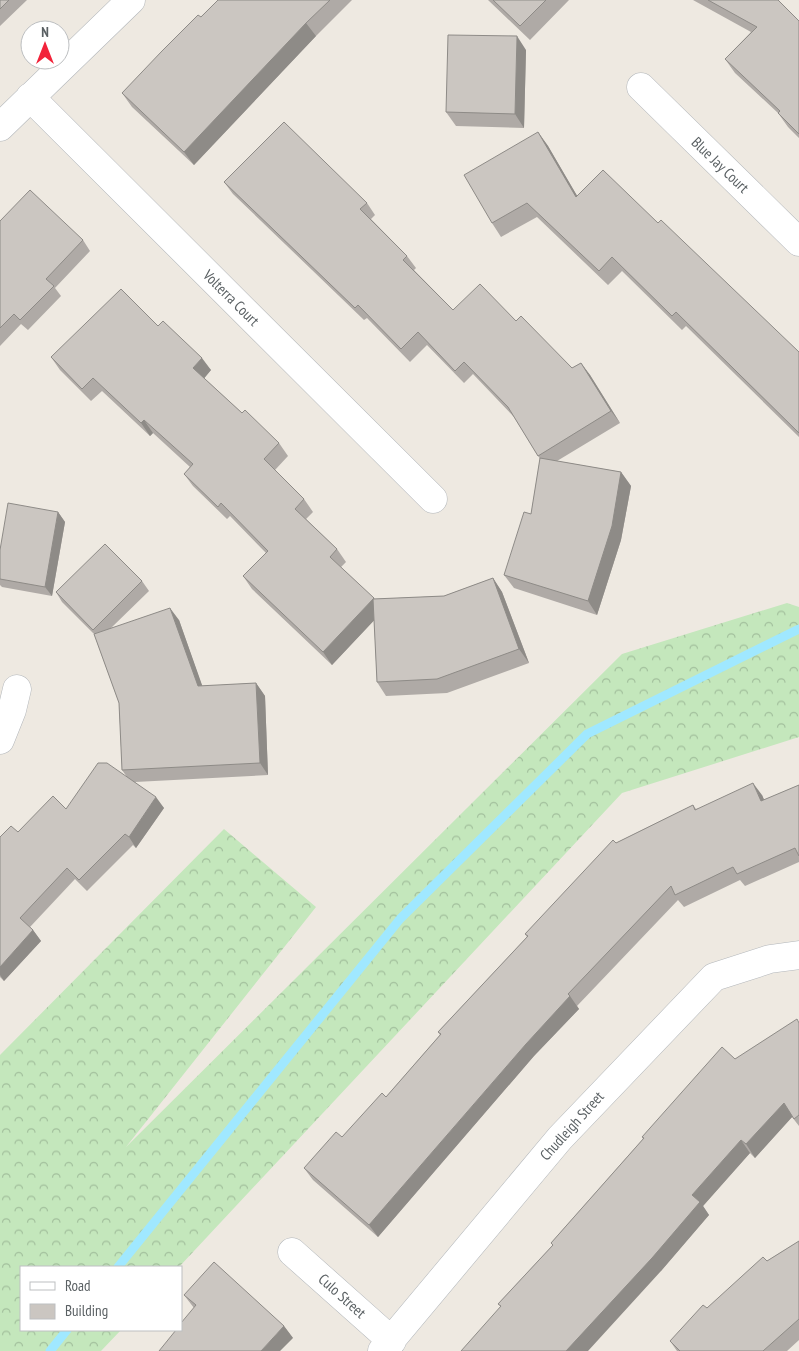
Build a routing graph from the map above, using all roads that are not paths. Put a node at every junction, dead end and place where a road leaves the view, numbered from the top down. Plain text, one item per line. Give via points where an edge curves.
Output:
1 (131, 0) edge
2 (641, 88) dead end
3 (30, 97) junction
4 (0, 127) edge
5 (799, 242) edge
6 (433, 499) dead end
7 (17, 689) dead end
8 (0, 740) edge
9 (799, 955) edge
10 (292, 1252) dead end
11 (387, 1346) edge

1 - 3 street
2 - 5 street, Blue Jay Court
3 - 4 street
3 - 6 street, Volterra Court
7 - 8 street
9 - 11 street, Chudleigh Street via 770,959 714,976 560,1138
10 - 11 street, Culo Street

